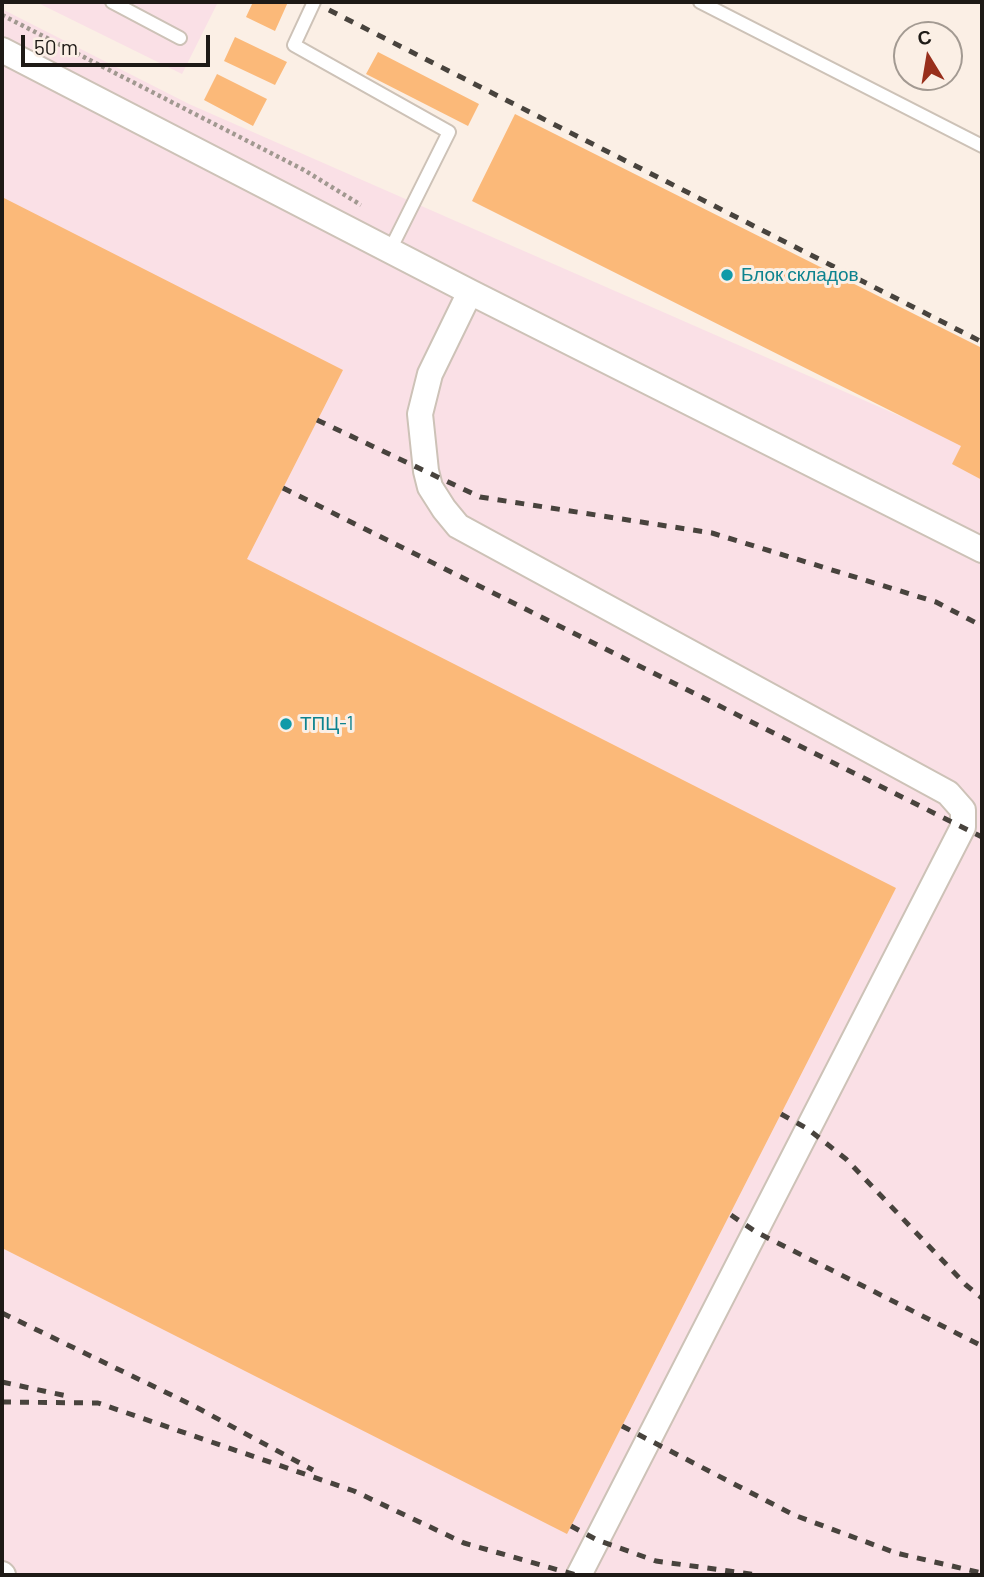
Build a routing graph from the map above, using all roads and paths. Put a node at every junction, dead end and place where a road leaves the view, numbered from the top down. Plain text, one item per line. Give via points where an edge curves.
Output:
1 (112, 2) edge
2 (314, 2) edge
3 (700, 2) edge
4 (2, 15) edge
5 (180, 38) dead end
6 (2, 50) edge
7 (982, 146) edge
8 (395, 240) junction
9 (470, 292) junction
10 (982, 550) edge
11 (579, 1575) edge

1 - 5 lane
2 - 8 lane via 294,45 449,132
3 - 7 lane
4 - 8 path via 304,170
6 - 8 street
8 - 9 street
9 - 10 street
9 - 11 street via 430,374 420,414 430,487 458,526 948,793 963,810 963,827

